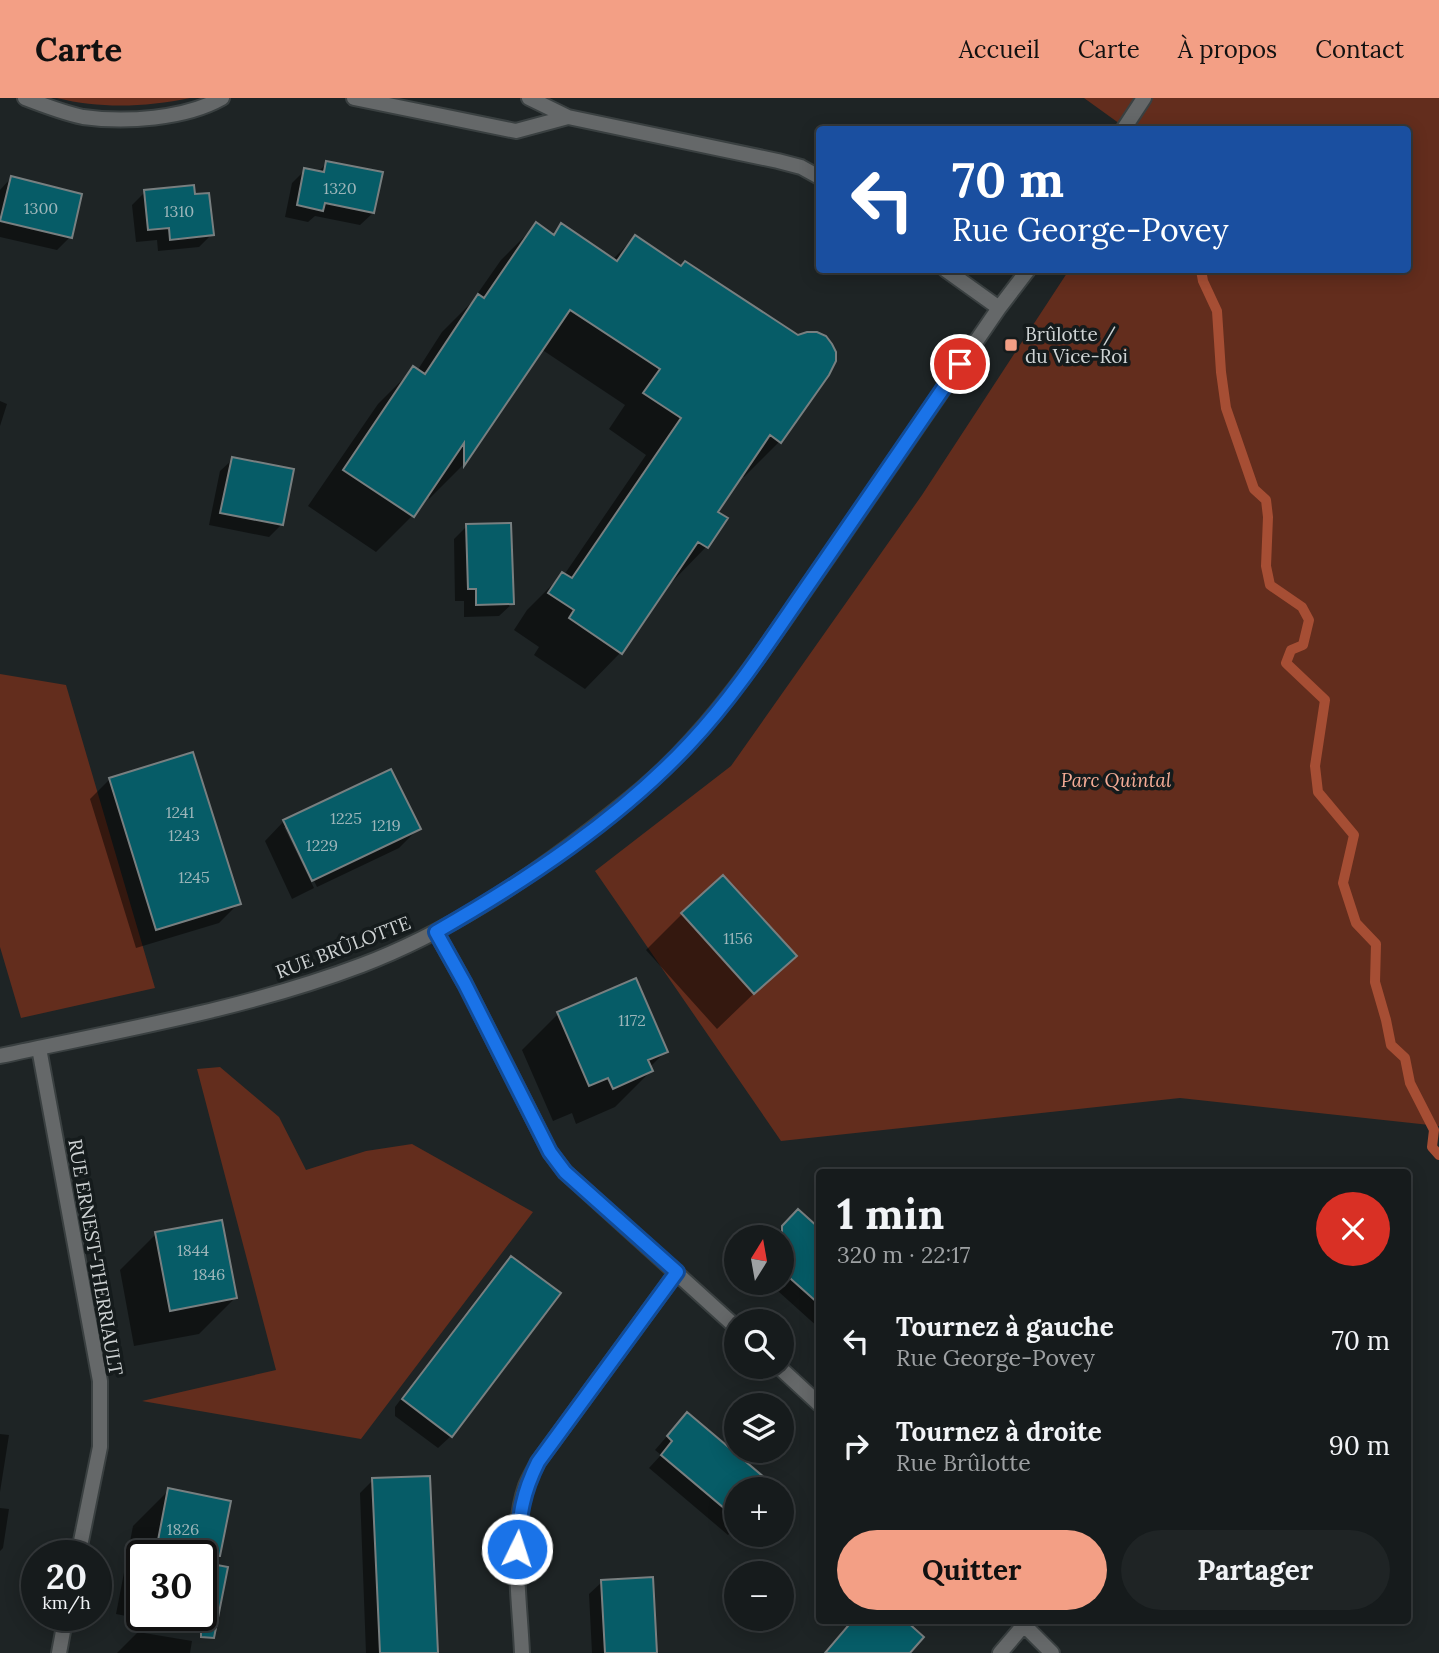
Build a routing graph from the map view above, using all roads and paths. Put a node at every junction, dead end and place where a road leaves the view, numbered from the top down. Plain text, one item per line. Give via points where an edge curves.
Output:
1 (25, 98) edge
2 (222, 98) edge
3 (354, 98) edge
4 (529, 98) edge
5 (1144, 98) edge
6 (423, 105) edge
7 (568, 117) junction
8 (1126, 126) edge
9 (816, 175) edge
10 (950, 273) edge
11 (1026, 273) edge
12 (999, 308) junction
13 (436, 932) junction
14 (39, 1048) junction
15 (0, 1056) edge
16 (677, 1272) junction
17 (724, 1316) edge
18 (792, 1379) edge
19 (816, 1401) edge
20 (81, 1540) edge
21 (1020, 1624) edge
22 (1022, 1624) edge
23 (63, 1631) edge
24 (59, 1653) edge
25 (522, 1653) edge
26 (1000, 1653) edge
27 (1052, 1653) edge

1 - 2 street via 82,117 135,120 173,115
3 - 6 street
4 - 7 street
5 - 8 street
6 - 7 street via 516,131
7 - 9 street via 778,161
10 - 12 street
11 - 12 street, RUE BRÛLOTTE
12 - 13 street, RUE BRÛLOTTE via 744,678 690,742 640,792 572,845 501,895
13 - 14 street, RUE BRÛLOTTE via 297,987
13 - 16 street via 550,1152 565,1172
14 - 15 street, RUE BRÛLOTTE
14 - 20 street, RUE ERNEST-THERRIAULT via 100,1381 100,1447
16 - 17 street
16 - 25 street via 538,1462 526,1486 517,1549
18 - 19 street
21 - 26 street
22 - 27 street
23 - 24 street

